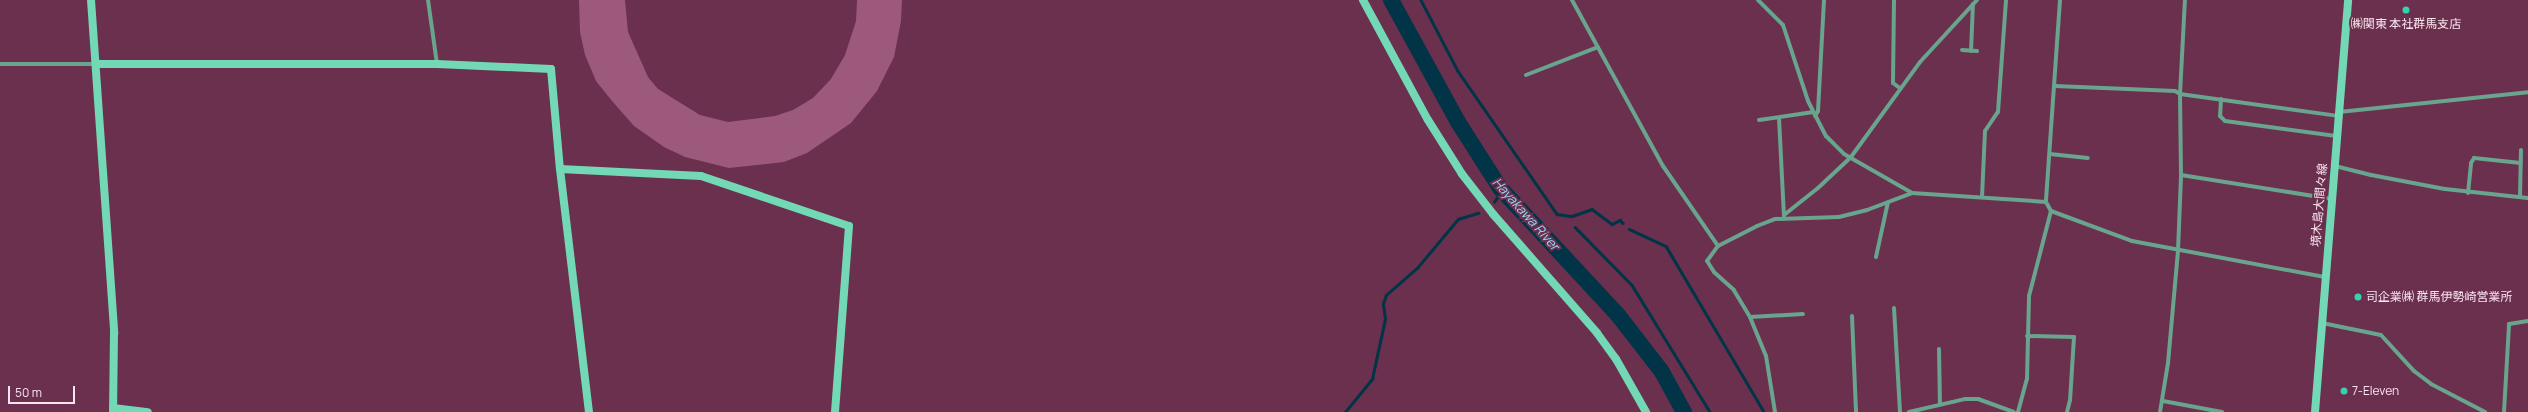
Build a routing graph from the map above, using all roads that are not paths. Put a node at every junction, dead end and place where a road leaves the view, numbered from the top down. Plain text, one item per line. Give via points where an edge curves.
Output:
1 (92, 0) edge
2 (428, 0) edge
3 (1363, 0) edge
4 (1572, 0) edge
5 (1758, 0) edge
6 (1824, 0) edge
7 (1894, 0) edge
8 (1977, 0) edge
9 (2006, 0) edge
10 (2060, 0) edge
11 (2185, 0) edge
12 (2348, 0) edge
13 (1973, 4) junction
14 (1598, 47) junction
15 (1962, 50) dead end
16 (1971, 51) junction
17 (1977, 51) dead end
18 (0, 64) edge
19 (97, 64) junction
20 (437, 64) junction
21 (1526, 75) dead end
22 (2055, 86) junction
23 (1900, 88) junction
24 (2528, 92) edge
25 (2180, 94) junction
26 (2221, 99) junction
27 (1814, 114) junction
28 (2339, 114) junction
29 (1778, 118) junction
30 (1759, 120) dead end
31 (2336, 136) junction
32 (2521, 150) dead end
33 (2050, 154) junction
34 (1851, 157) junction
35 (2088, 158) dead end
36 (2521, 163) junction
37 (2335, 166) junction
38 (560, 169) junction
39 (2181, 175) junction
40 (2468, 192) junction
41 (1912, 193) junction
42 (1982, 197) junction
43 (2520, 197) junction
44 (2528, 198) edge
45 (2332, 199) junction
46 (1888, 202) junction
47 (2046, 202) junction
48 (2051, 211) junction
49 (1784, 217) junction
50 (1718, 246) junction
51 (2178, 250) junction
52 (1876, 257) dead end
53 (2325, 277) junction
54 (1894, 308) dead end
55 (1803, 314) dead end
56 (1852, 316) dead end
57 (1750, 317) junction
58 (2528, 321) edge
59 (2322, 323) junction
60 (2027, 336) junction
61 (1939, 350) dead end
62 (2163, 401) junction
63 (1940, 404) junction
64 (113, 410) edge
65 (2475, 410) edge
66 (148, 412) edge
67 (589, 412) edge
68 (835, 412) edge
69 (1646, 412) edge
70 (1774, 412) edge
71 (1856, 412) edge
72 (1900, 412) edge
73 (1909, 412) edge
74 (2014, 412) edge
75 (2018, 412) edge
76 (2066, 412) edge
77 (2160, 412) edge
78 (2222, 412) edge
79 (2314, 412) edge
80 (2485, 412) edge
81 (2504, 412) edge

1 - 19 street
2 - 20 street
3 - 69 street via 1425,114 1462,174 1493,214 1597,333 1616,359
4 - 14 street
5 - 27 street via 1783,25
6 - 27 street via 1818,111
7 - 23 street via 1893,83
8 - 13 street
9 - 42 street via 1998,112 1985,131
10 - 22 street
11 - 25 street
12 - 28 street, 境木島大間々線
13 - 16 street
13 - 23 street via 1944,34
14 - 21 street
14 - 50 street via 1663,166
15 - 16 street
16 - 17 street
18 - 19 street
19 - 20 street
19 - 64 street via 114,333
20 - 38 street via 551,69
22 - 25 street via 2114,87 2175,91
22 - 33 street
23 - 34 street
24 - 28 street
25 - 26 street
25 - 39 street
26 - 28 street
26 - 31 street via 2220,116 2225,121
27 - 29 street
27 - 34 street via 1826,136 1844,154
28 - 31 street, 境木島大間々線
29 - 30 street
29 - 49 street
31 - 37 street, 境木島大間々線
32 - 36 street
33 - 35 street
33 - 47 street
34 - 41 street
34 - 49 street
36 - 40 street via 2474,158 2470,163
36 - 43 street
37 - 40 street via 2371,176
37 - 45 street, 境木島大間々線
38 - 67 street
38 - 68 street via 701,176 849,226
39 - 45 street
39 - 51 street
40 - 43 street
41 - 42 street
41 - 46 street
42 - 47 street
43 - 44 street
45 - 53 street, 境木島大間々線
46 - 49 street via 1839,217
46 - 52 street
47 - 48 street
48 - 51 street via 2132,241
48 - 60 street via 2029,296
49 - 50 street via 1757,226
50 - 57 street via 1708,258 1708,266 1734,290
51 - 53 street
51 - 62 street
53 - 59 street, 境木島大間々線
54 - 72 street
55 - 57 street
56 - 71 street
57 - 70 street via 1766,356
58 - 81 street via 2509,324
59 - 65 street via 2381,335 2414,372
59 - 79 street, 境木島大間々線
60 - 75 street via 2027,379
60 - 76 street via 2074,337 2070,400
61 - 63 street
62 - 77 street
62 - 78 street
63 - 73 street
63 - 74 street via 1978,399
64 - 66 street
65 - 80 street

